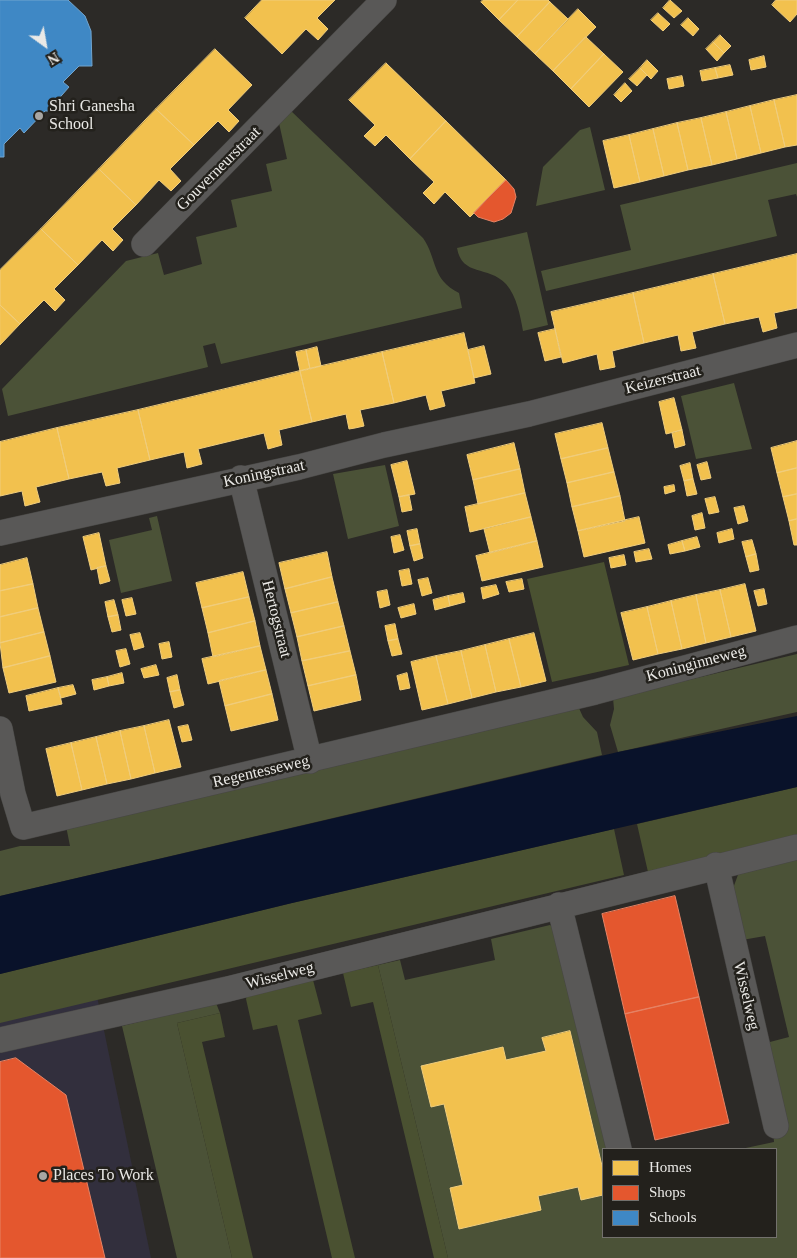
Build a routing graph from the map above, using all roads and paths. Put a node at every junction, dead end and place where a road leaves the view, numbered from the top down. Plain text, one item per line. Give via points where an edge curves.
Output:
1 (384, 0) edge
2 (144, 244) dead end
3 (797, 345) edge
4 (528, 414) joint
5 (241, 478) junction
6 (0, 533) edge
7 (797, 638) edge
8 (595, 692) joint
9 (0, 729) edge
10 (310, 760) junction
11 (797, 847) edge
12 (716, 866) junction
13 (559, 905) junction
14 (0, 1040) edge
15 (776, 1126) dead end
16 (619, 1148) edge

1 - 2 street, Gouverneurstraat
3 - 4 street, Keizerstraat
4 - 5 street, Koningstraat
5 - 6 street, Koningstraat
5 - 10 street, Hertogstraat
7 - 8 street, Koninginneweg
8 - 10 street, Regentesseweg
9 - 10 street, Regentesseweg via 23,827
11 - 12 street, Wisselweg
12 - 13 street, Wisselweg
12 - 15 street, Wisselweg
13 - 14 street, Wisselweg via 228,989
13 - 16 street

